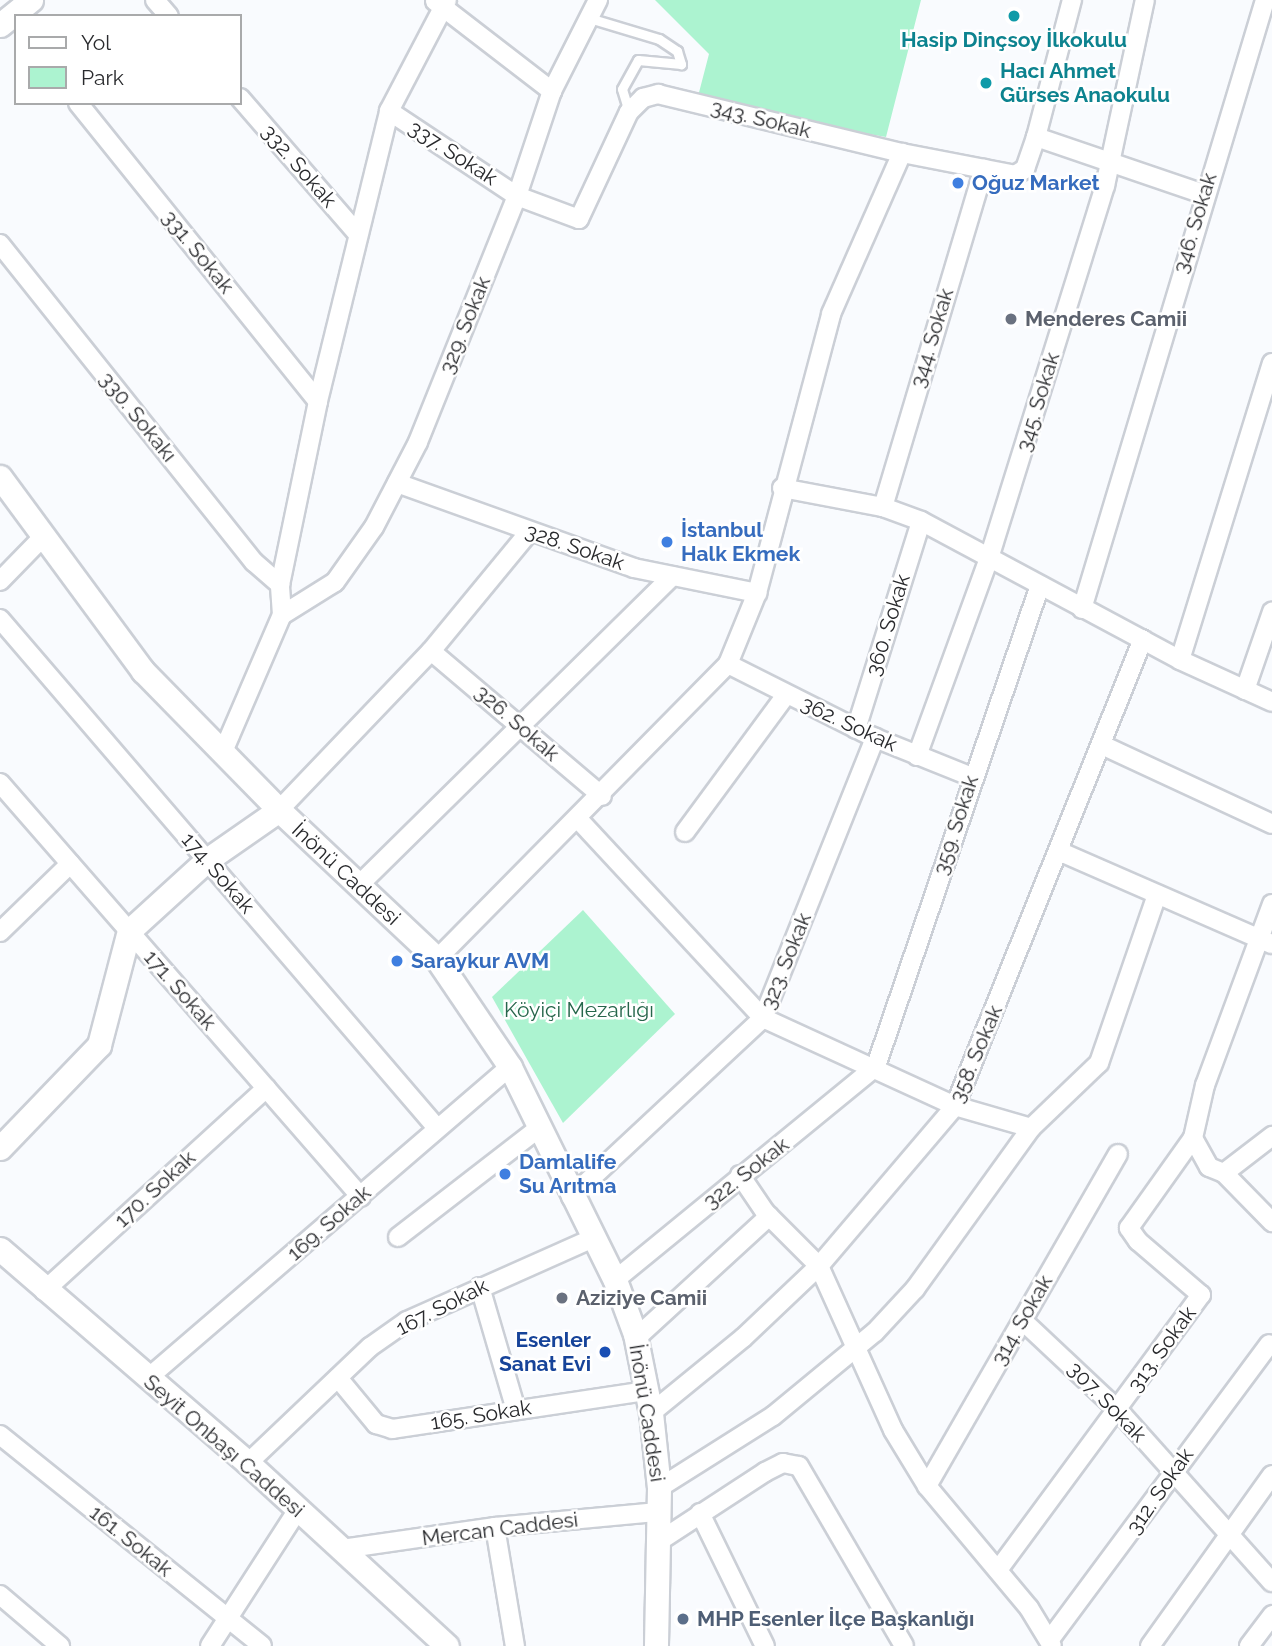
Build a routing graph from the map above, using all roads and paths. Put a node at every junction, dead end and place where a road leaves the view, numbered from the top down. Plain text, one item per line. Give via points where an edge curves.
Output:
1 (31, 0) edge
2 (155, 0) edge
3 (598, 0) edge
4 (1072, 0) edge
5 (1145, 0) edge
6 (1265, 0) edge
7 (441, 2) edge
8 (16, 14) edge
9 (167, 14) edge
10 (589, 18) junction
11 (552, 91) junction
12 (242, 100) edge
13 (80, 105) edge
14 (389, 111) junction
15 (629, 112) junction
16 (1036, 137) junction
17 (902, 153) junction
18 (1110, 161) junction
19 (984, 169) junction
20 (1203, 194) junction
21 (517, 196) junction
22 (358, 234) junction
23 (0, 244) edge
24 (1272, 363) edge
25 (318, 401) junction
26 (0, 477) edge
27 (397, 482) junction
28 (782, 488) junction
29 (883, 507) junction
30 (921, 522) junction
31 (529, 532) junction
32 (42, 538) junction
33 (990, 555) junction
34 (672, 576) junction
35 (0, 581) edge
36 (280, 585) junction
37 (1040, 585) junction
38 (757, 593) junction
39 (1082, 609) junction
40 (1272, 612) edge
41 (282, 615) junction
42 (0, 619) edge
43 (1143, 639) junction
44 (431, 651) junction
45 (1180, 660) junction
46 (728, 664) junction
47 (1245, 690) junction
48 (786, 695) junction
49 (1272, 702) edge
50 (520, 726) junction
51 (856, 729) junction
52 (875, 738) junction
53 (1102, 745) junction
54 (222, 754) junction
55 (917, 756) junction
56 (972, 777) junction
57 (0, 783) edge
58 (603, 796) junction
59 (278, 810) junction
60 (578, 819) junction
61 (1272, 824) edge
62 (685, 831) dead end
63 (1061, 852) junction
64 (207, 860) junction
65 (70, 864) junction
66 (359, 885) junction
67 (1157, 895) junction
68 (1272, 905) edge
69 (129, 930) junction
70 (0, 932) edge
71 (1265, 941) edge
72 (437, 959) junction
73 (763, 1018) junction
74 (876, 1066) junction
75 (510, 1067) junction
76 (266, 1088) junction
77 (956, 1106) junction
78 (437, 1128) junction
79 (540, 1128) junction
80 (1031, 1128) junction
81 (1272, 1136) edge
82 (1193, 1138) junction
83 (0, 1148) edge
84 (1118, 1154) dead end
85 (1224, 1173) junction
86 (740, 1175) junction
87 (361, 1197) junction
88 (571, 1197) junction
89 (769, 1216) junction
90 (1272, 1222) edge
91 (398, 1237) dead end
92 (593, 1238) junction
93 (0, 1248) edge
94 (819, 1266) junction
95 (615, 1280) junction
96 (480, 1287) junction
97 (44, 1291) junction
98 (1022, 1320) junction
99 (635, 1339) junction
100 (1269, 1344) dead end
101 (855, 1346) junction
102 (148, 1378) junction
103 (338, 1378) junction
104 (648, 1402) junction
105 (516, 1410) junction
106 (1118, 1410) junction
107 (0, 1435) edge
108 (248, 1463) junction
109 (1171, 1473) junction
110 (1272, 1475) edge
111 (927, 1486) junction
112 (659, 1488) junction
113 (297, 1511) junction
114 (658, 1512) junction
115 (700, 1513) junction
116 (495, 1527) junction
117 (1227, 1535) junction
118 (658, 1542) junction
119 (342, 1549) junction
120 (998, 1570) junction
121 (1272, 1582) edge
122 (0, 1595) edge
123 (1272, 1615) edge
124 (228, 1619) junction
125 (1051, 1642) edge
126 (60, 1646) edge
127 (210, 1646) edge
128 (262, 1646) edge
129 (447, 1646) edge
130 (515, 1646) edge
131 (656, 1646) edge
132 (765, 1646) edge
133 (904, 1646) edge
134 (1150, 1646) edge
135 (1249, 1646) edge

1 - 8 main road
2 - 9 street
3 - 10 street, 329. Sokak
4 - 16 street
5 - 18 street, 345. Sokak
6 - 20 street, 346. Sokak
7 - 11 street
7 - 14 street
10 - 11 street, 329. Sokak
10 - 15 lane via 659,39 677,51 681,64 638,61 622,89
11 - 21 street, 329. Sokak
12 - 22 street, 332. Sokak
13 - 25 street, 331. Sokak
14 - 21 street, 337. Sokak
14 - 22 street
15 - 17 street, 343. Sokak via 643,98 658,94
15 - 21 street, 337. Sokak via 579,219
16 - 18 street
16 - 19 street, 343. Sokak via 1025,169 1015,175
17 - 19 street, 343. Sokak
17 - 28 street via 831,314
18 - 20 street
18 - 33 street, 345. Sokak
19 - 29 street, 344. Sokak
20 - 39 street, 346. Sokak
21 - 27 street, 329. Sokak
22 - 25 street
23 - 36 street, 330. Sokakı via 254,562
24 - 45 street
25 - 36 street
26 - 32 main road, İnönü Caddesi
27 - 31 street, 328. Sokak
27 - 41 street, 329. Sokak via 374,527 335,582
28 - 29 street
28 - 38 street
29 - 30 street
30 - 33 street
30 - 51 street, 360. Sokak
31 - 34 street, 328. Sokak via 634,568
31 - 44 street
32 - 35 street
32 - 54 main road, İnönü Caddesi via 143,671
33 - 37 street
33 - 55 street, 345. Sokak
34 - 38 street, 328. Sokak
34 - 50 street
36 - 41 street
37 - 39 street
37 - 56 street, 359. Sokak
38 - 46 street
39 - 43 street
40 - 47 street
41 - 54 street
42 - 64 street, 174. Sokak
43 - 45 street
43 - 53 street, 358. Sokak
44 - 50 street, 326. Sokak
44 - 59 street
45 - 47 street
46 - 48 street, 362. Sokak
46 - 58 street
47 - 49 street
48 - 51 street, 362. Sokak
48 - 62 street
50 - 58 street, 326. Sokak
50 - 66 street
51 - 52 street, 362. Sokak
52 - 55 street, 362. Sokak
52 - 73 street, 323. Sokak
53 - 61 street
53 - 63 street, 358. Sokak
54 - 59 main road, İnönü Caddesi
55 - 56 street, 362. Sokak
56 - 74 street, 359. Sokak
57 - 65 street, 171. Sokak
58 - 60 street
59 - 64 main road
59 - 66 main road, İnönü Caddesi
60 - 72 street
60 - 73 street
63 - 67 street
63 - 77 street, 358. Sokak
64 - 69 main road
64 - 78 street, 174. Sokak
65 - 69 street, 171. Sokak
65 - 70 street
66 - 72 main road, İnönü Caddesi
67 - 71 street
67 - 80 street via 1099,1063
68 - 71 street
69 - 76 street, 171. Sokak
69 - 83 main road via 99,1045
71 - 82 street via 1205,1085
72 - 75 main road, İnönü Caddesi
73 - 74 street via 804,1040
73 - 88 street, 323. Sokak
74 - 77 street
74 - 86 street, 322. Sokak
75 - 78 street, 169. Sokak
75 - 79 main road, İnönü Caddesi
76 - 87 street, 171. Sokak
76 - 97 street, 170. Sokak
77 - 80 street
77 - 94 street, 358. Sokak
78 - 87 street, 169. Sokak
79 - 88 main road, İnönü Caddesi
79 - 91 street
80 - 101 street via 915,1289 875,1332
81 - 85 street
82 - 85 street via 1209,1167
82 - 106 street, 313. Sokak via 1129,1228 1138,1241 1201,1294
84 - 98 street, 314. Sokak
85 - 90 street
86 - 89 street
86 - 95 street, 322. Sokak
87 - 102 street, 169. Sokak
88 - 92 main road, İnönü Caddesi
89 - 94 street
89 - 99 street
92 - 95 main road, İnönü Caddesi
92 - 96 street, 167. Sokak
93 - 97 main road, Seyit Onbaşı Caddesi
94 - 101 street
94 - 104 street, 358. Sokak via 743,1338
95 - 99 main road, İnönü Caddesi
96 - 103 street, 167. Sokak via 407,1321 370,1347
96 - 105 street
97 - 102 main road, Seyit Onbaşı Caddesi
98 - 106 street, 307. Sokak
98 - 111 street, 314. Sokak
99 - 104 main road, İnönü Caddesi
100 - 109 street, 312. Sokak
101 - 111 street via 893,1430
101 - 112 street via 773,1416
102 - 108 main road, Seyit Onbaşı Caddesi
103 - 105 street, 165. Sokak via 376,1424 392,1429
103 - 108 street, 167. Sokak
104 - 105 street, 165. Sokak
104 - 112 main road, İnönü Caddesi
106 - 109 street, 307. Sokak
106 - 120 street, 313. Sokak
107 - 124 street, 161. Sokak
108 - 113 main road, Seyit Onbaşı Caddesi
109 - 117 street, 307. Sokak
109 - 125 street, 312. Sokak
110 - 117 street
111 - 120 street
112 - 114 main road, İnönü Caddesi
113 - 119 main road, Seyit Onbaşı Caddesi
113 - 124 street
114 - 116 street, Mercan Caddesi
114 - 118 main road, İnönü Caddesi
115 - 118 street
115 - 132 street
115 - 133 street via 783,1463 799,1466
116 - 119 street, Mercan Caddesi
116 - 130 street
117 - 121 street, 307. Sokak
117 - 134 street
118 - 131 main road, İnönü Caddesi
119 - 129 main road, Seyit Onbaşı Caddesi
120 - 125 street
122 - 126 street
123 - 135 street
124 - 127 street
124 - 128 street, 161. Sokak

